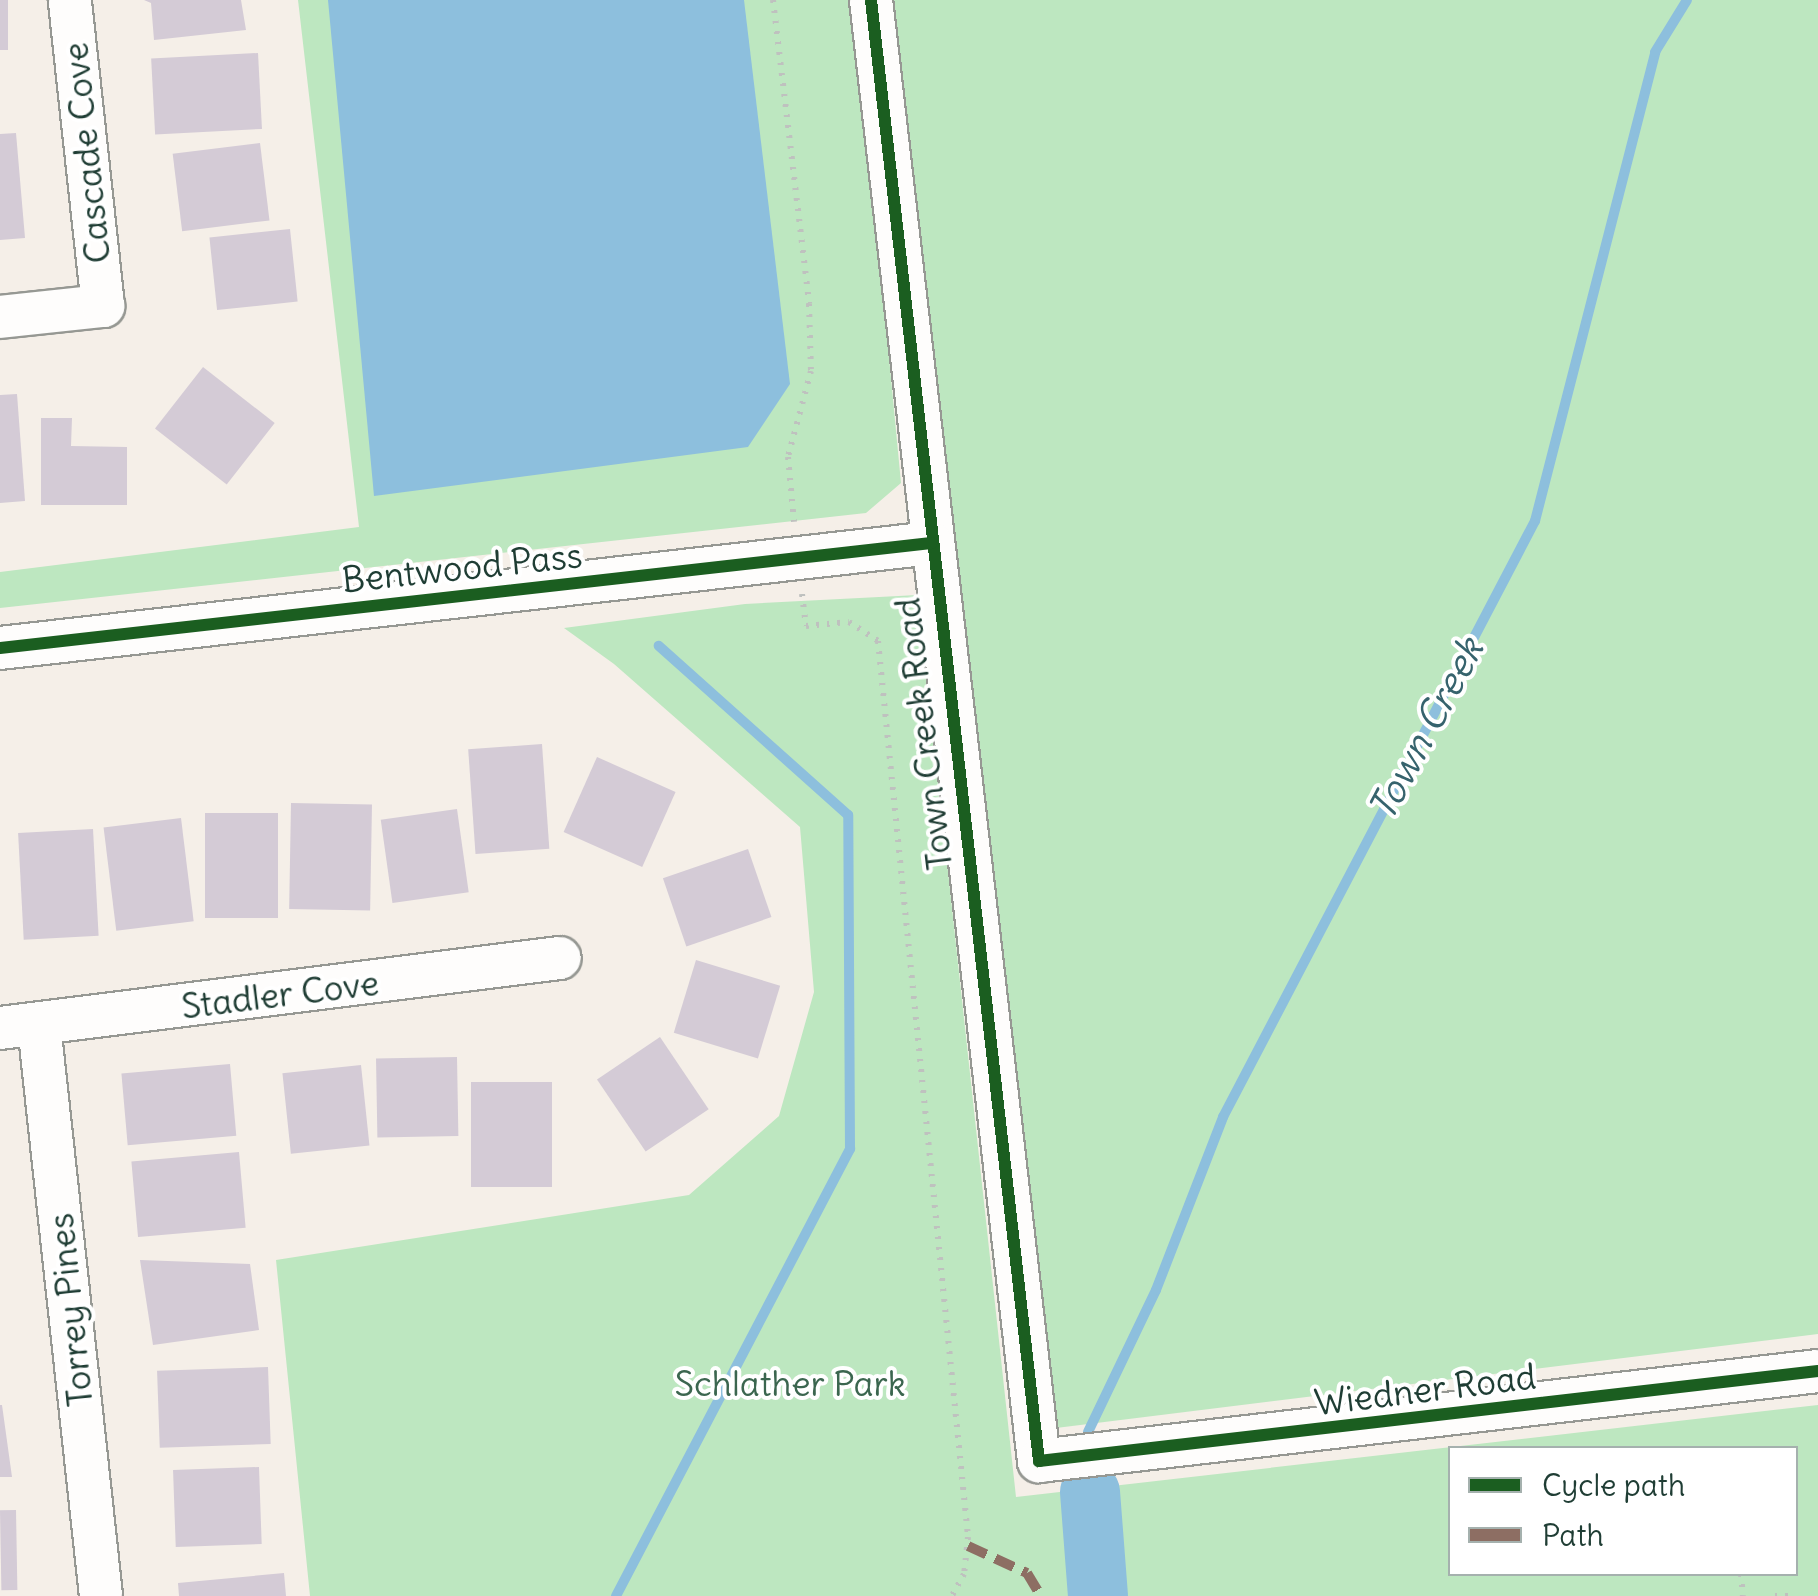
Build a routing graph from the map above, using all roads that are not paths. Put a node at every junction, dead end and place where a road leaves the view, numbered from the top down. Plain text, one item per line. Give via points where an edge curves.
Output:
1 (70, 0) edge
2 (871, 0) edge
3 (0, 318) edge
4 (930, 543) junction
5 (0, 648) edge
6 (560, 958) dead end
7 (20, 1026) edge
8 (1818, 1371) edge
9 (1039, 1461) joint
10 (102, 1596) edge

1 - 3 street, Cascade Cove via 103,306
2 - 4 street, Town Creek Road
4 - 5 street, Bentwood Pass
4 - 9 street, Town Creek Road
6 - 7 street, Stadler Cove
7 - 10 street, Torrey Pines
8 - 9 street, Wiedner Road

